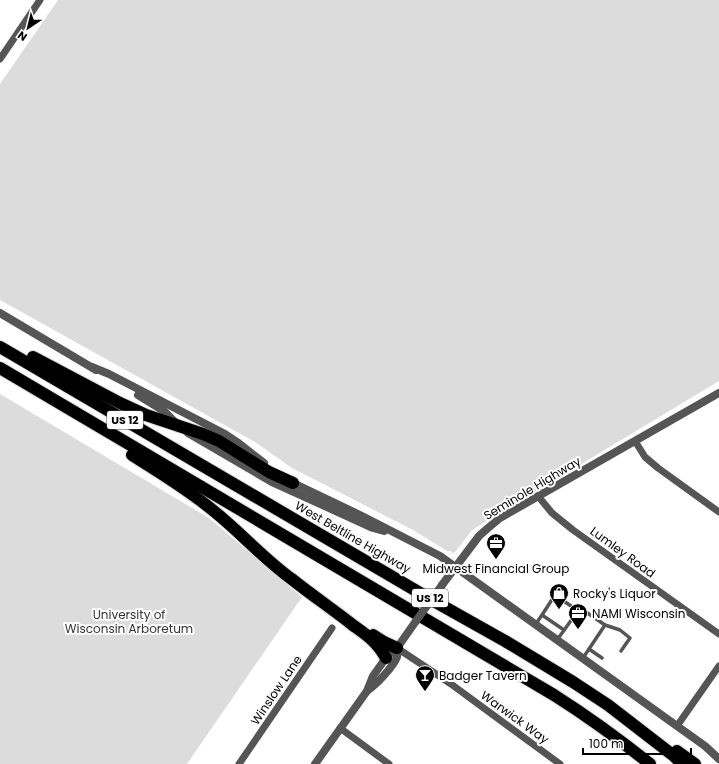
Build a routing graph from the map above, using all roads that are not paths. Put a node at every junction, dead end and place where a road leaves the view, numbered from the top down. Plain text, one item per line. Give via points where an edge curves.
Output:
1 (40, 0) edge
2 (0, 59) edge
3 (0, 313) edge
4 (0, 340) edge
5 (0, 347) edge
6 (92, 367) junction
7 (4, 370) edge
8 (719, 393) edge
9 (181, 427) junction
10 (635, 441) junction
11 (293, 483) junction
12 (538, 496) junction
13 (719, 512) edge
14 (395, 533) junction
15 (455, 568) junction
16 (571, 606) dead end
17 (338, 614) junction
18 (542, 615) junction
19 (535, 625) junction
20 (605, 625) junction
21 (332, 628) dead end
22 (564, 630) junction
23 (719, 634) edge
24 (557, 640) junction
25 (397, 648) junction
26 (589, 649) junction
27 (621, 651) dead end
28 (386, 658) junction
29 (582, 658) junction
30 (602, 658) dead end
31 (719, 666) edge
32 (367, 691) junction
33 (569, 704) junction
34 (608, 705) junction
35 (677, 726) junction
36 (340, 728) junction
37 (719, 759) edge
38 (239, 764) edge
39 (315, 764) edge
40 (389, 764) edge
41 (560, 764) edge
42 (637, 764) edge
43 (650, 764) edge
44 (682, 764) edge
45 (695, 764) edge

1 - 2 street
3 - 6 street
4 - 9 highway via 120,404 146,416
5 - 34 highway, West Beltline Highway / US 12 via 506,641
6 - 9 street via 164,411
6 - 11 street via 225,434
7 - 17 highway via 198,499 230,524 275,566
7 - 33 highway, US 12
8 - 10 street, Seminole Highway
9 - 11 highway via 219,440 269,472
9 - 14 street via 272,482 373,528
10 - 12 street, Seminole Highway
10 - 13 street via 645,457 658,468
11 - 14 street
12 - 15 street, Seminole Highway via 488,528
12 - 23 street, Lumley Road via 552,513 573,530
14 - 15 street via 440,556
15 - 19 street
15 - 25 street, Seminole Highway, bridge
16 - 18 lane via 555,595
17 - 25 highway
17 - 28 highway via 377,645
18 - 19 lane
18 - 22 lane
19 - 24 street
20 - 22 lane via 580,608
20 - 26 lane
20 - 27 lane via 620,630 630,638
21 - 38 street, Winslow Lane
22 - 24 lane
24 - 29 street
25 - 28 street, Seminole Highway
25 - 32 street, Seminole Highway via 394,661 376,684
25 - 41 street, Warwick Way
26 - 29 lane
26 - 30 lane
28 - 32 street, Seminole Highway
29 - 35 street
31 - 35 street
32 - 36 street, Seminole Highway
33 - 42 highway
33 - 43 highway, US 12
34 - 44 highway, West Beltline Highway / US 12
34 - 45 highway
35 - 37 street
36 - 39 street, Seminole Highway
36 - 40 street

